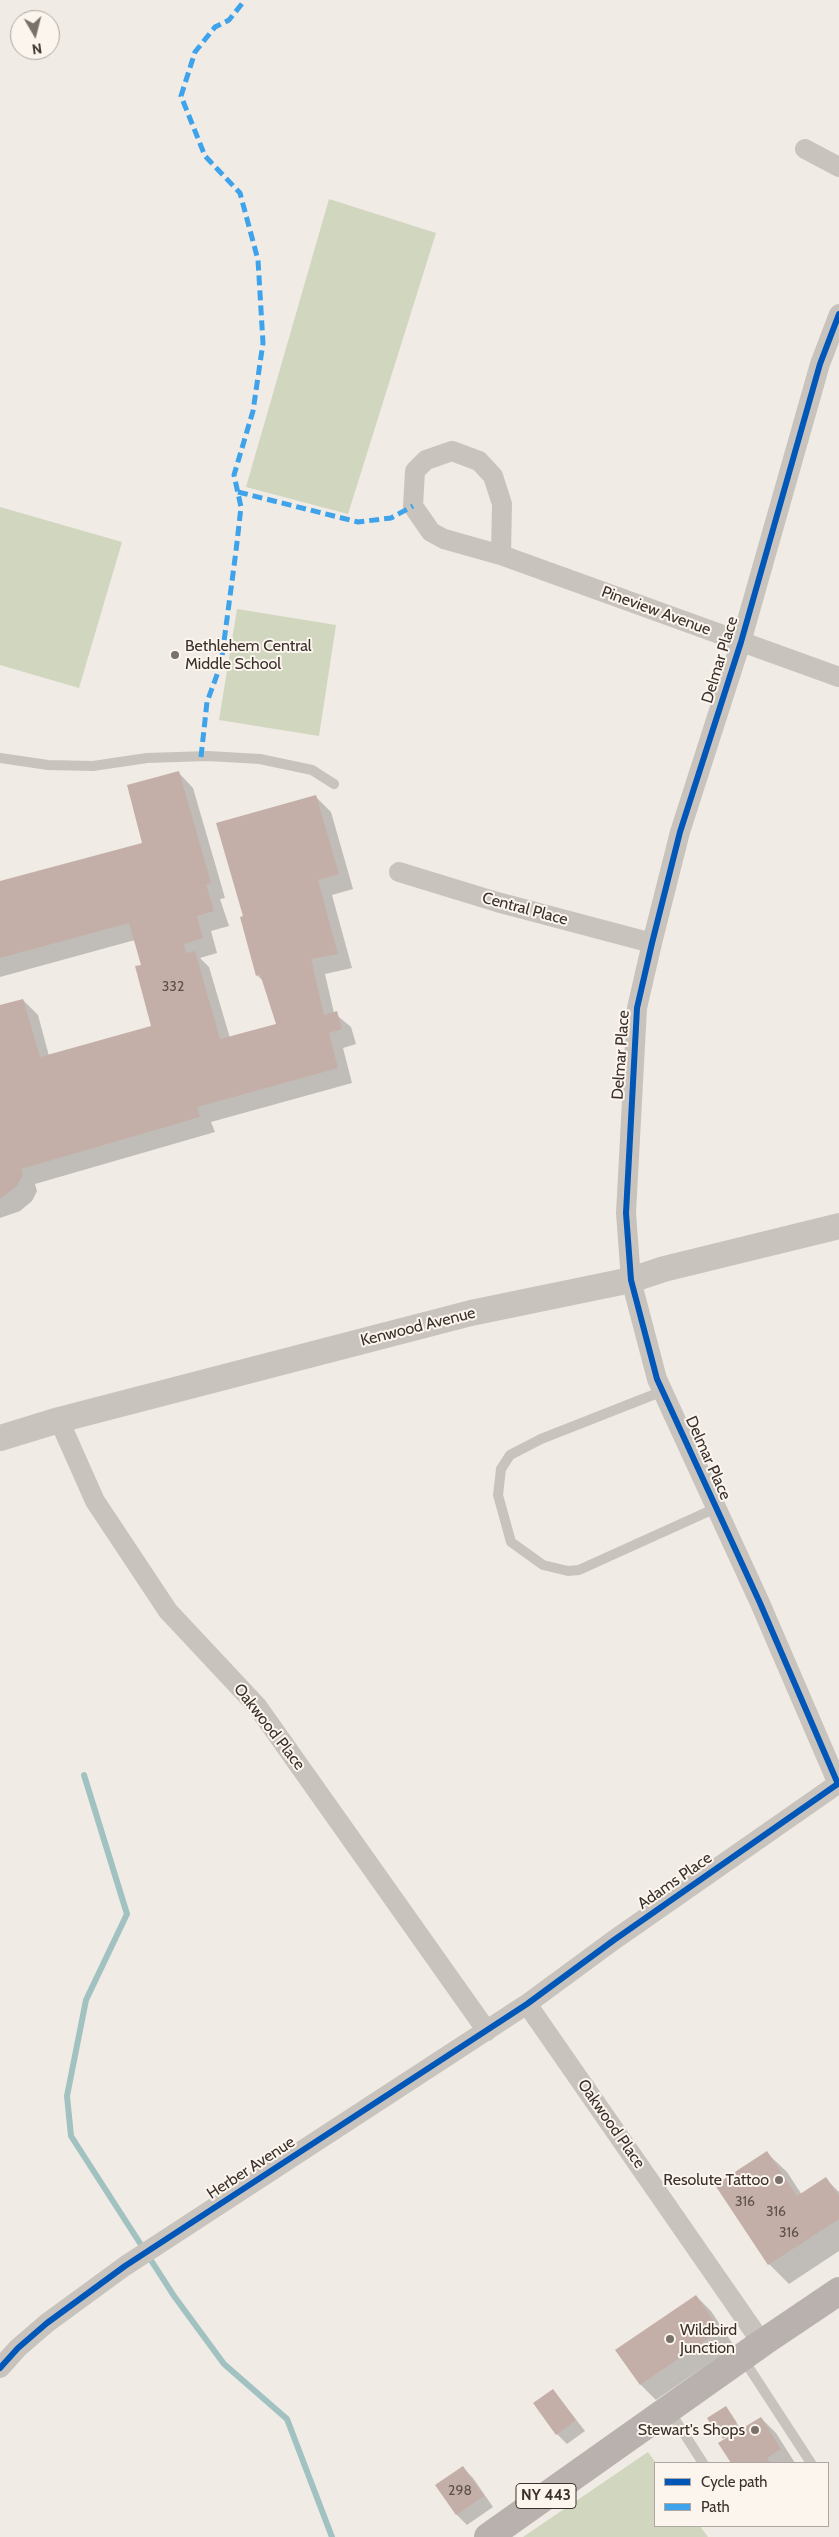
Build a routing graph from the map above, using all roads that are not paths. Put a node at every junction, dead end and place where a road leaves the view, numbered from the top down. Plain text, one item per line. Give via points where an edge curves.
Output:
1 (805, 149) dead end
2 (839, 167) edge
3 (839, 314) edge
4 (501, 554) junction
5 (741, 642) junction
6 (839, 677) edge
7 (0, 758) edge
8 (334, 784) dead end
9 (399, 872) dead end
10 (652, 943) junction
11 (839, 1226) edge
12 (631, 1280) junction
13 (663, 1392) junction
14 (59, 1420) junction
15 (0, 1438) edge
16 (716, 1508) junction
17 (838, 1784) edge
18 (528, 2004) junction
19 (487, 2031) junction
20 (839, 2291) edge
21 (752, 2350) junction
22 (0, 2368) edge
23 (669, 2409) junction
24 (702, 2462) edge
25 (809, 2462) edge
26 (488, 2537) edge

1 - 2 street
3 - 5 street, Delmar Place via 820,364
4 - 4 street, Pineview Avenue via 444,539 431,532 420,520 413,506 412,490 414,472 426,460 452,451 479,461 493,476 502,504
4 - 5 street, Pineview Avenue
5 - 6 street, Pineview Avenue
5 - 10 street, Delmar Place via 680,832
7 - 8 lane via 48,765 93,766 148,758 208,756 260,759 312,770
9 - 10 street, Central Place
10 - 12 street, Delmar Place via 637,1008 626,1213
11 - 12 street, Kenwood Avenue
12 - 13 street, Delmar Place
12 - 14 street, Kenwood Avenue via 471,1313
13 - 16 street, Delmar Place
13 - 16 lane via 541,1439 510,1456 501,1469 498,1495 511,1542 543,1565 568,1571 579,1570
14 - 15 street, Kenwood Avenue
14 - 19 street, Oakwood Place via 95,1501 168,1611 257,1706
16 - 17 street, Delmar Place
17 - 18 street, Adams Place
18 - 19 street, Herber Avenue
18 - 21 street, Oakwood Place
19 - 22 street, Herber Avenue via 125,2266 47,2323
20 - 21 main road, NY 443
21 - 23 main road, NY 443
21 - 25 lane
23 - 24 lane
23 - 26 main road, NY 443

